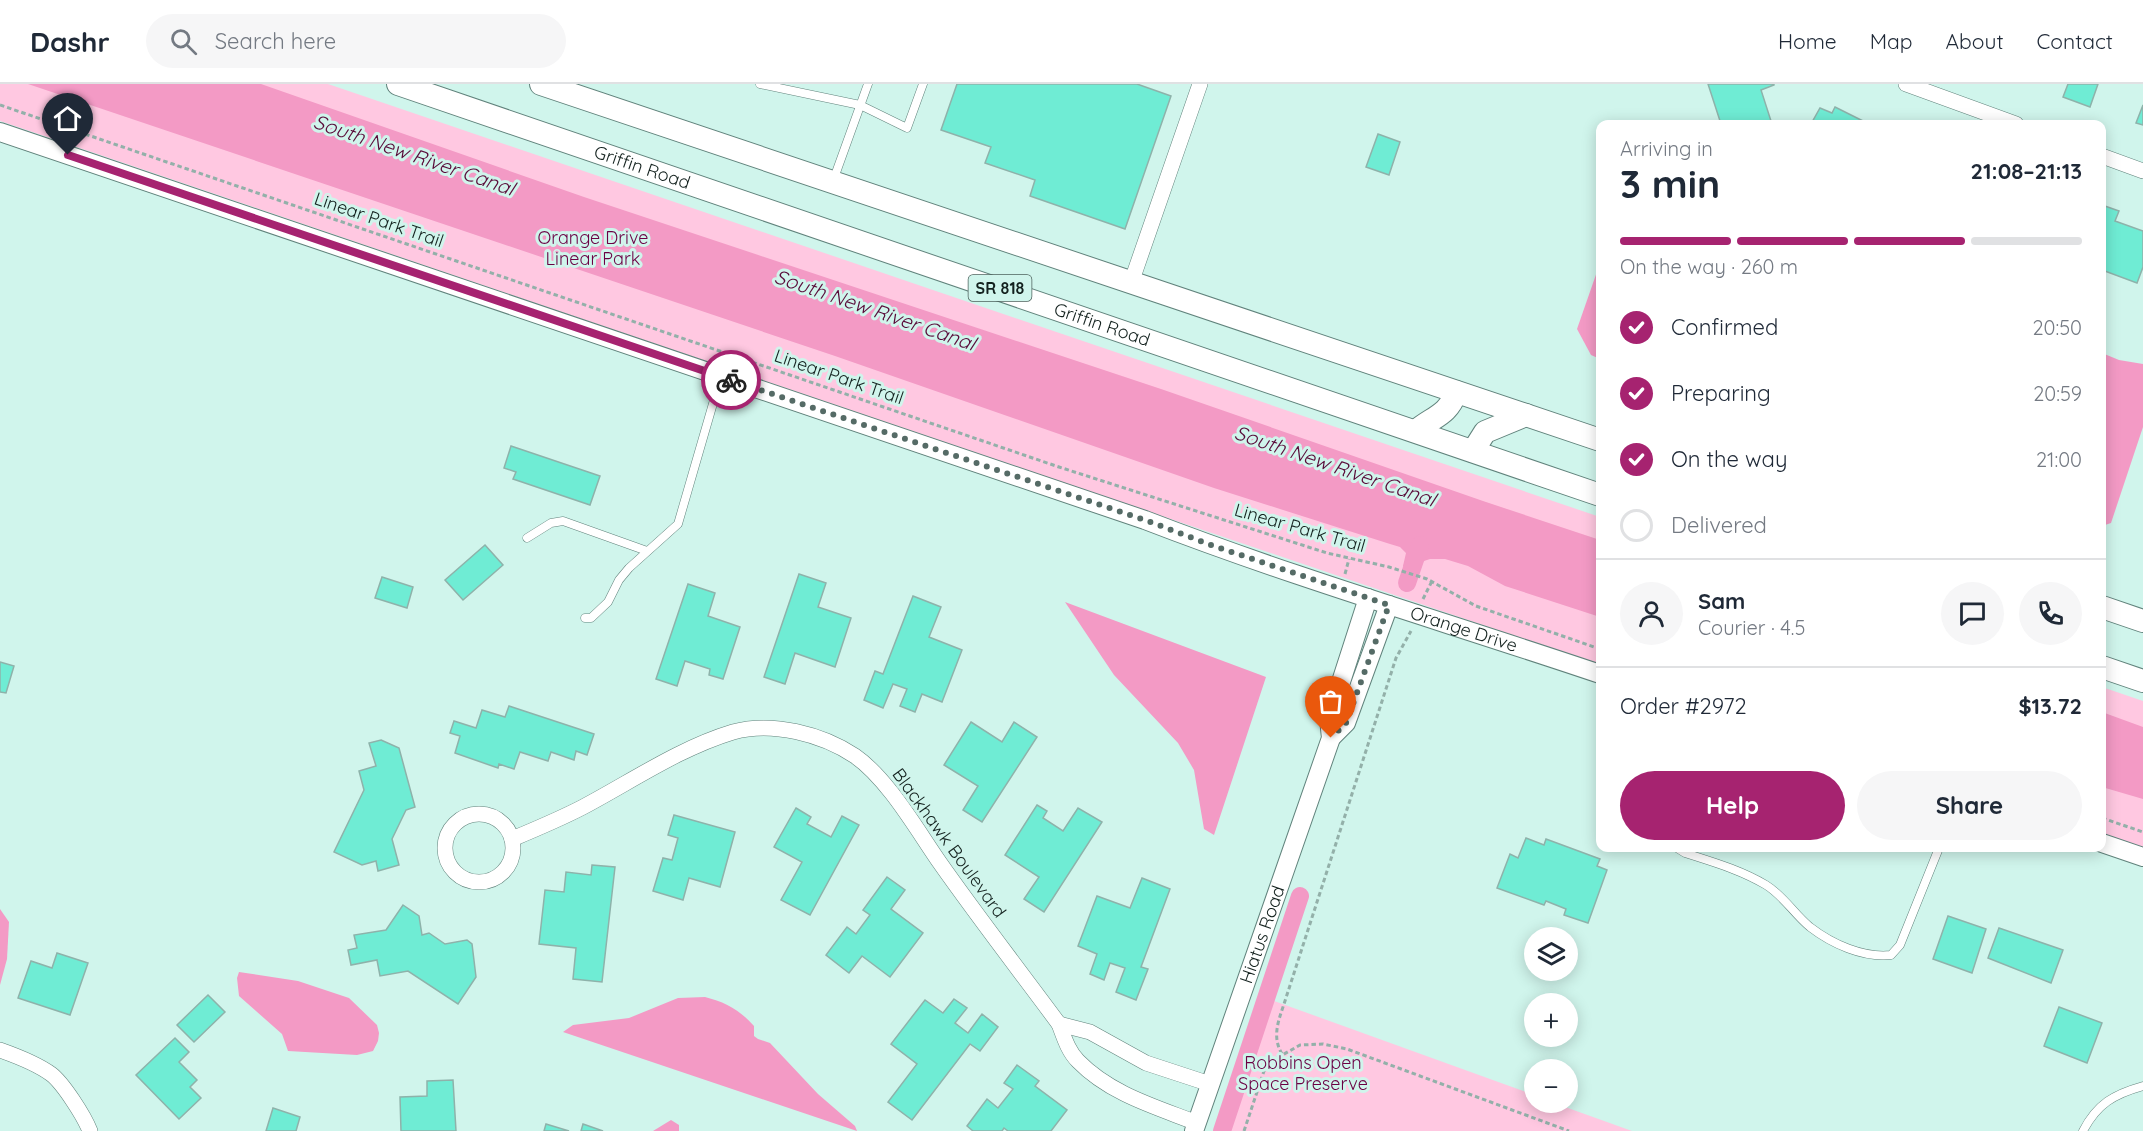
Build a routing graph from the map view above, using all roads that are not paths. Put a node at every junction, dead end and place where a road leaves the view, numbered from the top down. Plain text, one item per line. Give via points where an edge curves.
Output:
1 (398, 84) edge
2 (541, 84) edge
3 (760, 84) edge
4 (868, 84) edge
5 (923, 84) edge
6 (1200, 84) edge
7 (1906, 84) edge
8 (860, 105) junction
9 (2005, 120) edge
10 (0, 132) edge
11 (2106, 157) edge
12 (2143, 171) edge
13 (832, 183) junction
14 (1131, 283) junction
15 (721, 376) junction
16 (1456, 392) junction
17 (1526, 415) junction
18 (1416, 431) junction
19 (1596, 439) edge
20 (1473, 451) junction
21 (1596, 494) edge
22 (528, 538) dead end
23 (647, 551) junction
24 (1368, 598) junction
25 (1389, 605) junction
26 (2106, 608) edge
27 (585, 618) dead end
28 (2143, 621) edge
29 (2106, 668) edge
30 (1596, 673) edge
31 (2143, 681) edge
32 (1331, 738) junction
33 (512, 839) junction
34 (2106, 844) edge
35 (1683, 852) edge
36 (1937, 852) edge
37 (2143, 857) edge
38 (1059, 1024) junction
39 (0, 1050) edge
40 (1210, 1084) junction
41 (2143, 1086) edge
42 (1196, 1127) edge
43 (90, 1131) edge
44 (2083, 1131) edge

1 - 18 main road, Griffin Road / SR 818
2 - 13 main road, SR 818
3 - 8 lane
4 - 8 lane
5 - 8 lane via 907,128
6 - 14 street
7 - 9 street
8 - 13 lane
10 - 15 street, Orange Drive
11 - 12 street
13 - 14 main road, SR 818
14 - 16 main road, SR 818
15 - 23 lane via 678,524
15 - 24 street, Orange Drive
16 - 17 main road, SR 818
16 - 18 main road via 1442,414
17 - 19 main road, SR 818
17 - 20 main road via 1485,432
18 - 20 main road, Griffin Road / SR 818
20 - 21 main road, Griffin Road / SR 818
22 - 23 lane via 551,522 563,520
23 - 27 lane via 624,574 608,602 591,618
24 - 25 street, Orange Drive
24 - 32 street, Hiatus Road via 1329,719
25 - 30 street, Orange Drive
25 - 32 street, Hiatus Road via 1346,723
26 - 28 main road
29 - 31 main road
32 - 40 street, Hiatus Road
33 - 33 street via 508,828 489,815 465,817 449,833 446,856 458,874 477,882 488,881 506,870 514,850
33 - 38 street, Blackhawk Boulevard via 580,809 696,745 735,732 762,728 827,741 856,757 882,782
34 - 37 street
35 - 36 lane via 1750,876 1769,887 1810,927 1856,952 1875,957 1891,955 1900,945
38 - 40 street via 1090,1032 1146,1063
38 - 42 street, Blackhawk Boulevard via 1078,1060 1100,1078 1131,1098
39 - 43 street via 52,1074
40 - 42 street, Hiatus Road
41 - 44 lane via 2109,1098

